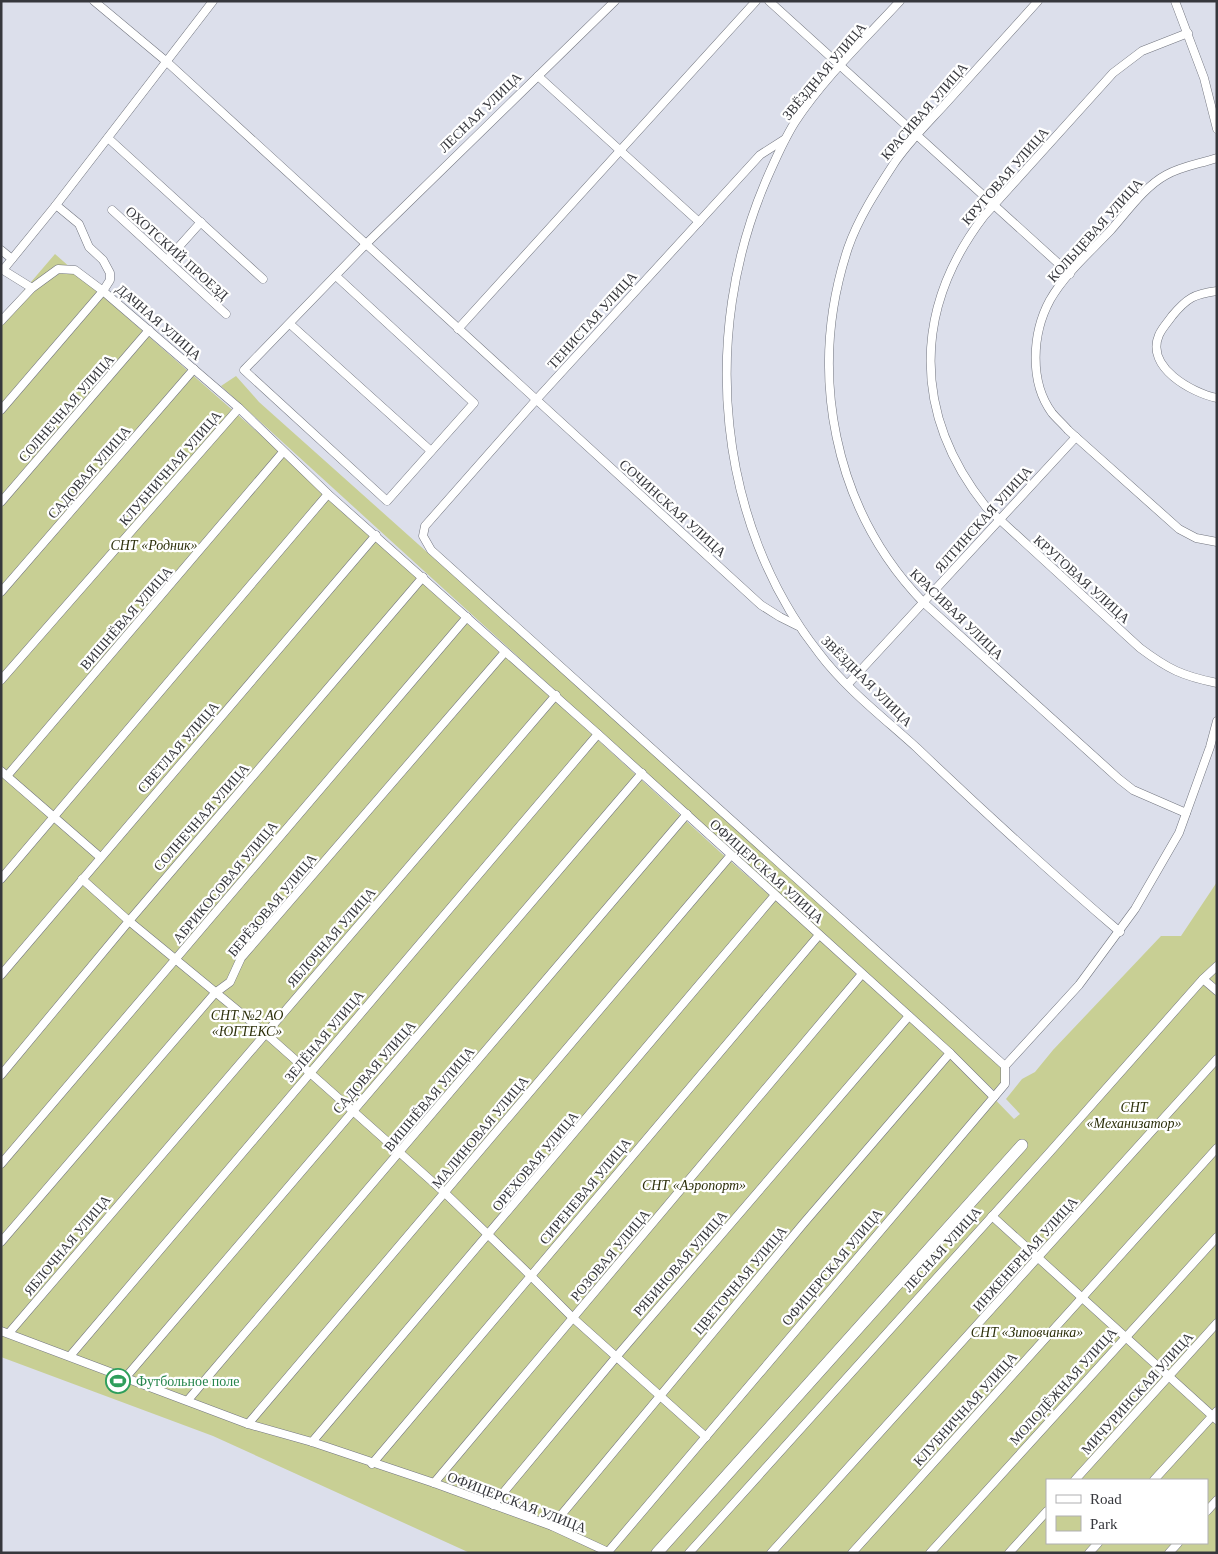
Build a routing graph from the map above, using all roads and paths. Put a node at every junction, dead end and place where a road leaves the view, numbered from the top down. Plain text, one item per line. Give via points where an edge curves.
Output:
1 (94, 1) edge
2 (213, 1) edge
3 (614, 1) edge
4 (756, 1) edge
5 (769, 1) edge
6 (900, 1) edge
7 (1038, 1) edge
8 (1176, 1) edge
9 (1188, 33) junction
10 (167, 62) junction
11 (841, 66) junction
12 (538, 76) junction
13 (1217, 128) edge
14 (917, 135) junction
15 (108, 138) junction
16 (785, 139) junction
17 (620, 151) junction
18 (1217, 158) edge
19 (56, 205) junction
20 (994, 205) junction
21 (112, 210) dead end
22 (201, 222) junction
23 (699, 222) junction
24 (367, 244) junction
25 (1, 250) edge
26 (12, 259) junction
27 (167, 260) junction
28 (2, 271) edge
29 (1070, 274) junction
30 (336, 276) junction
31 (263, 279) dead end
32 (32, 288) junction
33 (1217, 290) edge
34 (103, 291) junction
35 (226, 314) dead end
36 (1, 321) edge
37 (290, 324) junction
38 (458, 329) junction
39 (149, 330) junction
40 (194, 369) junction
41 (1217, 398) edge
42 (536, 400) junction
43 (239, 408) junction
44 (1, 410) edge
45 (1076, 437) junction
46 (432, 451) junction
47 (283, 452) junction
48 (328, 494) junction
49 (1, 502) edge
50 (999, 520) junction
51 (376, 535) junction
52 (1217, 542) edge
53 (423, 577) junction
54 (1, 592) edge
55 (924, 603) junction
56 (467, 617) junction
57 (798, 626) junction
58 (505, 652) junction
59 (1, 680) edge
60 (1217, 683) edge
61 (848, 684) junction
62 (556, 695) junction
63 (1217, 721) edge
64 (598, 734) junction
65 (642, 773) junction
66 (4, 774) edge
67 (1186, 813) junction
68 (687, 814) junction
69 (55, 817) junction
70 (731, 855) junction
71 (100, 857) junction
72 (1, 879) edge
73 (82, 879) junction
74 (776, 895) junction
75 (129, 921) junction
76 (1120, 932) junction
77 (819, 935) junction
78 (176, 959) junction
79 (1217, 966) edge
80 (862, 974) junction
81 (1, 975) edge
82 (1203, 979) junction
83 (1217, 991) edge
84 (215, 992) junction
85 (909, 1016) junction
86 (265, 1033) junction
87 (950, 1053) junction
88 (1217, 1059) edge
89 (1005, 1066) junction
90 (309, 1074) junction
91 (1, 1075) edge
92 (994, 1097) junction
93 (353, 1111) junction
94 (1022, 1144) dead end
95 (1217, 1148) edge
96 (400, 1153) junction
97 (1, 1164) edge
98 (445, 1193) junction
99 (992, 1216) junction
100 (488, 1235) junction
101 (1217, 1237) edge
102 (1, 1242) edge
103 (1038, 1258) junction
104 (530, 1274) junction
105 (1081, 1299) junction
106 (573, 1318) junction
107 (1217, 1323) edge
108 (5, 1332) edge
109 (1124, 1337) junction
110 (70, 1356) junction
111 (617, 1356) junction
112 (1169, 1377) junction
113 (126, 1378) junction
114 (659, 1397) junction
115 (188, 1400) junction
116 (1215, 1415) edge
117 (248, 1424) junction
118 (706, 1437) junction
119 (312, 1442) junction
120 (372, 1464) junction
121 (1076, 1479) edge
122 (1155, 1479) edge
123 (434, 1483) junction
124 (1217, 1500) edge
125 (493, 1505) junction
126 (1208, 1510) edge
127 (1046, 1513) edge
128 (552, 1526) junction
129 (657, 1553) edge
130 (689, 1553) edge
131 (771, 1553) edge
132 (852, 1553) edge
133 (930, 1553) edge
134 (1009, 1553) edge

1 - 10 street, СОЧИНСКАЯ УЛИЦА
2 - 10 street
3 - 12 street, ЛЕСНАЯ УЛИЦА
4 - 17 street
5 - 11 street
6 - 11 street, ЗВЁЗДНАЯ УЛИЦА
7 - 14 street, КРАСИВАЯ УЛИЦА
8 - 9 street
9 - 13 street
9 - 20 street, КРУГОВАЯ УЛИЦА via 1142,51 1113,73
10 - 15 street
10 - 24 street, СОЧИНСКАЯ УЛИЦА
11 - 14 street
11 - 16 street, ЗВЁЗДНАЯ УЛИЦА via 796,120
12 - 17 street
12 - 24 street, ЛЕСНАЯ УЛИЦА
14 - 20 street
14 - 55 street, КРАСИВАЯ УЛИЦА via 877,190 848,248 835,294 829,383 838,445 862,515 890,563
15 - 19 street
15 - 22 street
16 - 23 street, ТЕНИСТАЯ УЛИЦА via 760,155
16 - 57 street, ЗВЁЗДНАЯ УЛИЦА via 752,213 740,254 733,289 726,367 728,425 736,475 763,556
17 - 23 street
17 - 38 street
18 - 29 street, КОЛЬЦЕВАЯ УЛИЦА via 1180,168 1154,183
19 - 26 street
19 - 34 street via 79,224 89,247 103,260 110,280
20 - 29 street
20 - 50 street, КРУГОВАЯ УЛИЦА via 967,238 946,280 938,303 930,352 935,401 948,444 968,482
21 - 27 street, ОХОТСКИЙ ПРОЕЗД
22 - 27 street
22 - 31 street
23 - 42 street, ТЕНИСТАЯ УЛИЦА
24 - 30 street, ЛЕСНАЯ УЛИЦА
24 - 38 street, СОЧИНСКАЯ УЛИЦА
25 - 26 street
26 - 28 street
27 - 35 street, ОХОТСКИЙ ПРОЕЗД
28 - 32 street
29 - 45 street, КОЛЬЦЕВАЯ УЛИЦА via 1050,300 1044,314 1036,345 1036,362 1038,380 1052,412
30 - 37 street, ЛЕСНАЯ УЛИЦА
30 - 46 street via 474,403
32 - 34 street, ДАЧНАЯ УЛИЦА via 58,269 75,270
32 - 36 street, ДАЧНАЯ УЛИЦА
33 - 41 street via 1196,294 1186,301 1158,336 1158,354 1176,379 1195,392
34 - 39 street, ДАЧНАЯ УЛИЦА
34 - 44 street
37 - 46 street
37 - 46 street, ЛЕСНАЯ УЛИЦА via 244,370 387,501
38 - 42 street, СОЧИНСКАЯ УЛИЦА
39 - 40 street, ДАЧНАЯ УЛИЦА
39 - 49 street, СОЛНЕЧНАЯ УЛИЦА
40 - 43 street, ДАЧНАЯ УЛИЦА
40 - 54 street, САДОВАЯ УЛИЦА
42 - 57 street, СОЧИНСКАЯ УЛИЦА via 761,605
42 - 89 street, ТЕНИСТАЯ УЛИЦА via 425,526 423,536 431,550
43 - 47 street, ДАЧНАЯ УЛИЦА
43 - 59 street, КЛУБНИЧНАЯ УЛИЦА
45 - 50 street, ЯЛТИНСКАЯ УЛИЦА
45 - 52 street, КОЛЬЦЕВАЯ УЛИЦА via 1179,529 1196,538
47 - 48 street, ДАЧНАЯ УЛИЦА
47 - 66 street, ВИШНЁВАЯ УЛИЦА
48 - 51 street, ДАЧНАЯ УЛИЦА
48 - 69 street
50 - 55 street, ЯЛТИНСКАЯ УЛИЦА
50 - 60 street, КРУГОВАЯ УЛИЦА via 1140,648 1167,668 1188,677
51 - 53 street, ОФИЦЕРСКАЯ УЛИЦА
51 - 71 street, СВЕТЛАЯ УЛИЦА
53 - 56 street, ОФИЦЕРСКАЯ УЛИЦА
53 - 75 street, СОЛНЕЧНАЯ УЛИЦА
55 - 61 street, ЯЛТИНСКАЯ УЛИЦА
55 - 67 street, КРАСИВАЯ УЛИЦА via 1119,779 1133,790
56 - 58 street, ОФИЦЕРСКАЯ УЛИЦА
56 - 78 street, АБРИКОСОВАЯ УЛИЦА
57 - 61 street, ЗВЁЗДНАЯ УЛИЦА via 820,656
58 - 62 street, ОФИЦЕРСКАЯ УЛИЦА
58 - 84 street, БЕРЁЗОВАЯ УЛИЦА via 241,958 230,982
61 - 76 street, ЗВЁЗДНАЯ УЛИЦА
62 - 64 street, ОФИЦЕРСКАЯ УЛИЦА
62 - 86 street, ЯБЛОЧНАЯ УЛИЦА
63 - 67 street
64 - 65 street, ОФИЦЕРСКАЯ УЛИЦА
64 - 90 street, ЗЕЛЁНАЯ УЛИЦА
65 - 68 street, ОФИЦЕРСКАЯ УЛИЦА
65 - 93 street, САДОВАЯ УЛИЦА
66 - 69 street
67 - 76 street via 1179,833
68 - 70 street, ОФИЦЕРСКАЯ УЛИЦА
68 - 96 street, ВИШНЁВАЯ УЛИЦА
69 - 71 street
69 - 72 street
70 - 74 street, ОФИЦЕРСКАЯ УЛИЦА
70 - 98 street, МАЛИНОВАЯ УЛИЦА
71 - 73 street, СВЕТЛАЯ УЛИЦА
73 - 75 street
73 - 81 street, СВЕТЛАЯ УЛИЦА
74 - 77 street, ОФИЦЕРСКАЯ УЛИЦА
74 - 100 street, ОРЕХОВАЯ УЛИЦА
75 - 78 street
75 - 91 street, СОЛНЕЧНАЯ УЛИЦА
76 - 89 street via 1079,984
77 - 80 street, ОФИЦЕРСКАЯ УЛИЦА
77 - 104 street, СИРЕНЕВАЯ УЛИЦА
78 - 84 street
78 - 97 street, АБРИКОСОВАЯ УЛИЦА
79 - 82 street, ЛЕСНАЯ УЛИЦА
80 - 85 street, ОФИЦЕРСКАЯ УЛИЦА
80 - 106 street, РОЗОВАЯ УЛИЦА
82 - 83 street
82 - 99 street, ЛЕСНАЯ УЛИЦА
84 - 86 street
84 - 102 street, БЕРЁЗОВАЯ УЛИЦА
85 - 87 street, ОФИЦЕРСКАЯ УЛИЦА
85 - 111 street, РЯБИНОВАЯ УЛИЦА
86 - 90 street
86 - 108 street, ЯБЛОЧНАЯ УЛИЦА
87 - 92 street, ОФИЦЕРСКАЯ УЛИЦА
87 - 114 street, ЦВЕТОЧНАЯ УЛИЦА
88 - 103 street, ИНЖЕНЕРНАЯ УЛИЦА
89 - 92 street via 1005,1084
90 - 93 street
90 - 110 street, ЗЕЛЁНАЯ УЛИЦА
92 - 118 street, ОФИЦЕРСКАЯ УЛИЦА
93 - 96 street
93 - 113 street, САДОВАЯ УЛИЦА
94 - 129 street, ЛЕСНАЯ УЛИЦА
95 - 105 street, КЛУБНИЧНАЯ УЛИЦА
96 - 98 street
96 - 115 street, ВИШНЁВАЯ УЛИЦА
98 - 100 street
98 - 117 street, МАЛИНОВАЯ УЛИЦА
99 - 103 street
99 - 130 street, ЛЕСНАЯ УЛИЦА
100 - 104 street
100 - 119 street, ОРЕХОВАЯ УЛИЦА
101 - 109 street, МОЛОДЁЖНАЯ УЛИЦА
103 - 105 street
103 - 131 street, ИНЖЕНЕРНАЯ УЛИЦА
104 - 106 street
104 - 120 street, СИРЕНЕВАЯ УЛИЦА
105 - 109 street
105 - 132 street, КЛУБНИЧНАЯ УЛИЦА
106 - 111 street
106 - 123 street, РОЗОВАЯ УЛИЦА
107 - 112 street, МИЧУРИНСКАЯ УЛИЦА
108 - 110 street, ОФИЦЕРСКАЯ УЛИЦА
109 - 112 street
109 - 133 street, МОЛОДЁЖНАЯ УЛИЦА
110 - 113 street, ОФИЦЕРСКАЯ УЛИЦА
111 - 114 street
111 - 125 street, РЯБИНОВАЯ УЛИЦА
112 - 116 street
112 - 121 street, МИЧУРИНСКАЯ УЛИЦА
113 - 115 street, ОФИЦЕРСКАЯ УЛИЦА
114 - 118 street
114 - 128 street, ЦВЕТОЧНАЯ УЛИЦА
115 - 117 street, ОФИЦЕРСКАЯ УЛИЦА
116 - 122 street
117 - 119 street, ОФИЦЕРСКАЯ УЛИЦА
118 - 128 street, ОФИЦЕРСКАЯ УЛИЦА via 608,1552
119 - 120 street, ОФИЦЕРСКАЯ УЛИЦА
120 - 123 street, ОФИЦЕРСКАЯ УЛИЦА
123 - 125 street, ОФИЦЕРСКАЯ УЛИЦА
124 - 126 street
125 - 128 street, ОФИЦЕРСКАЯ УЛИЦА
127 - 134 street

